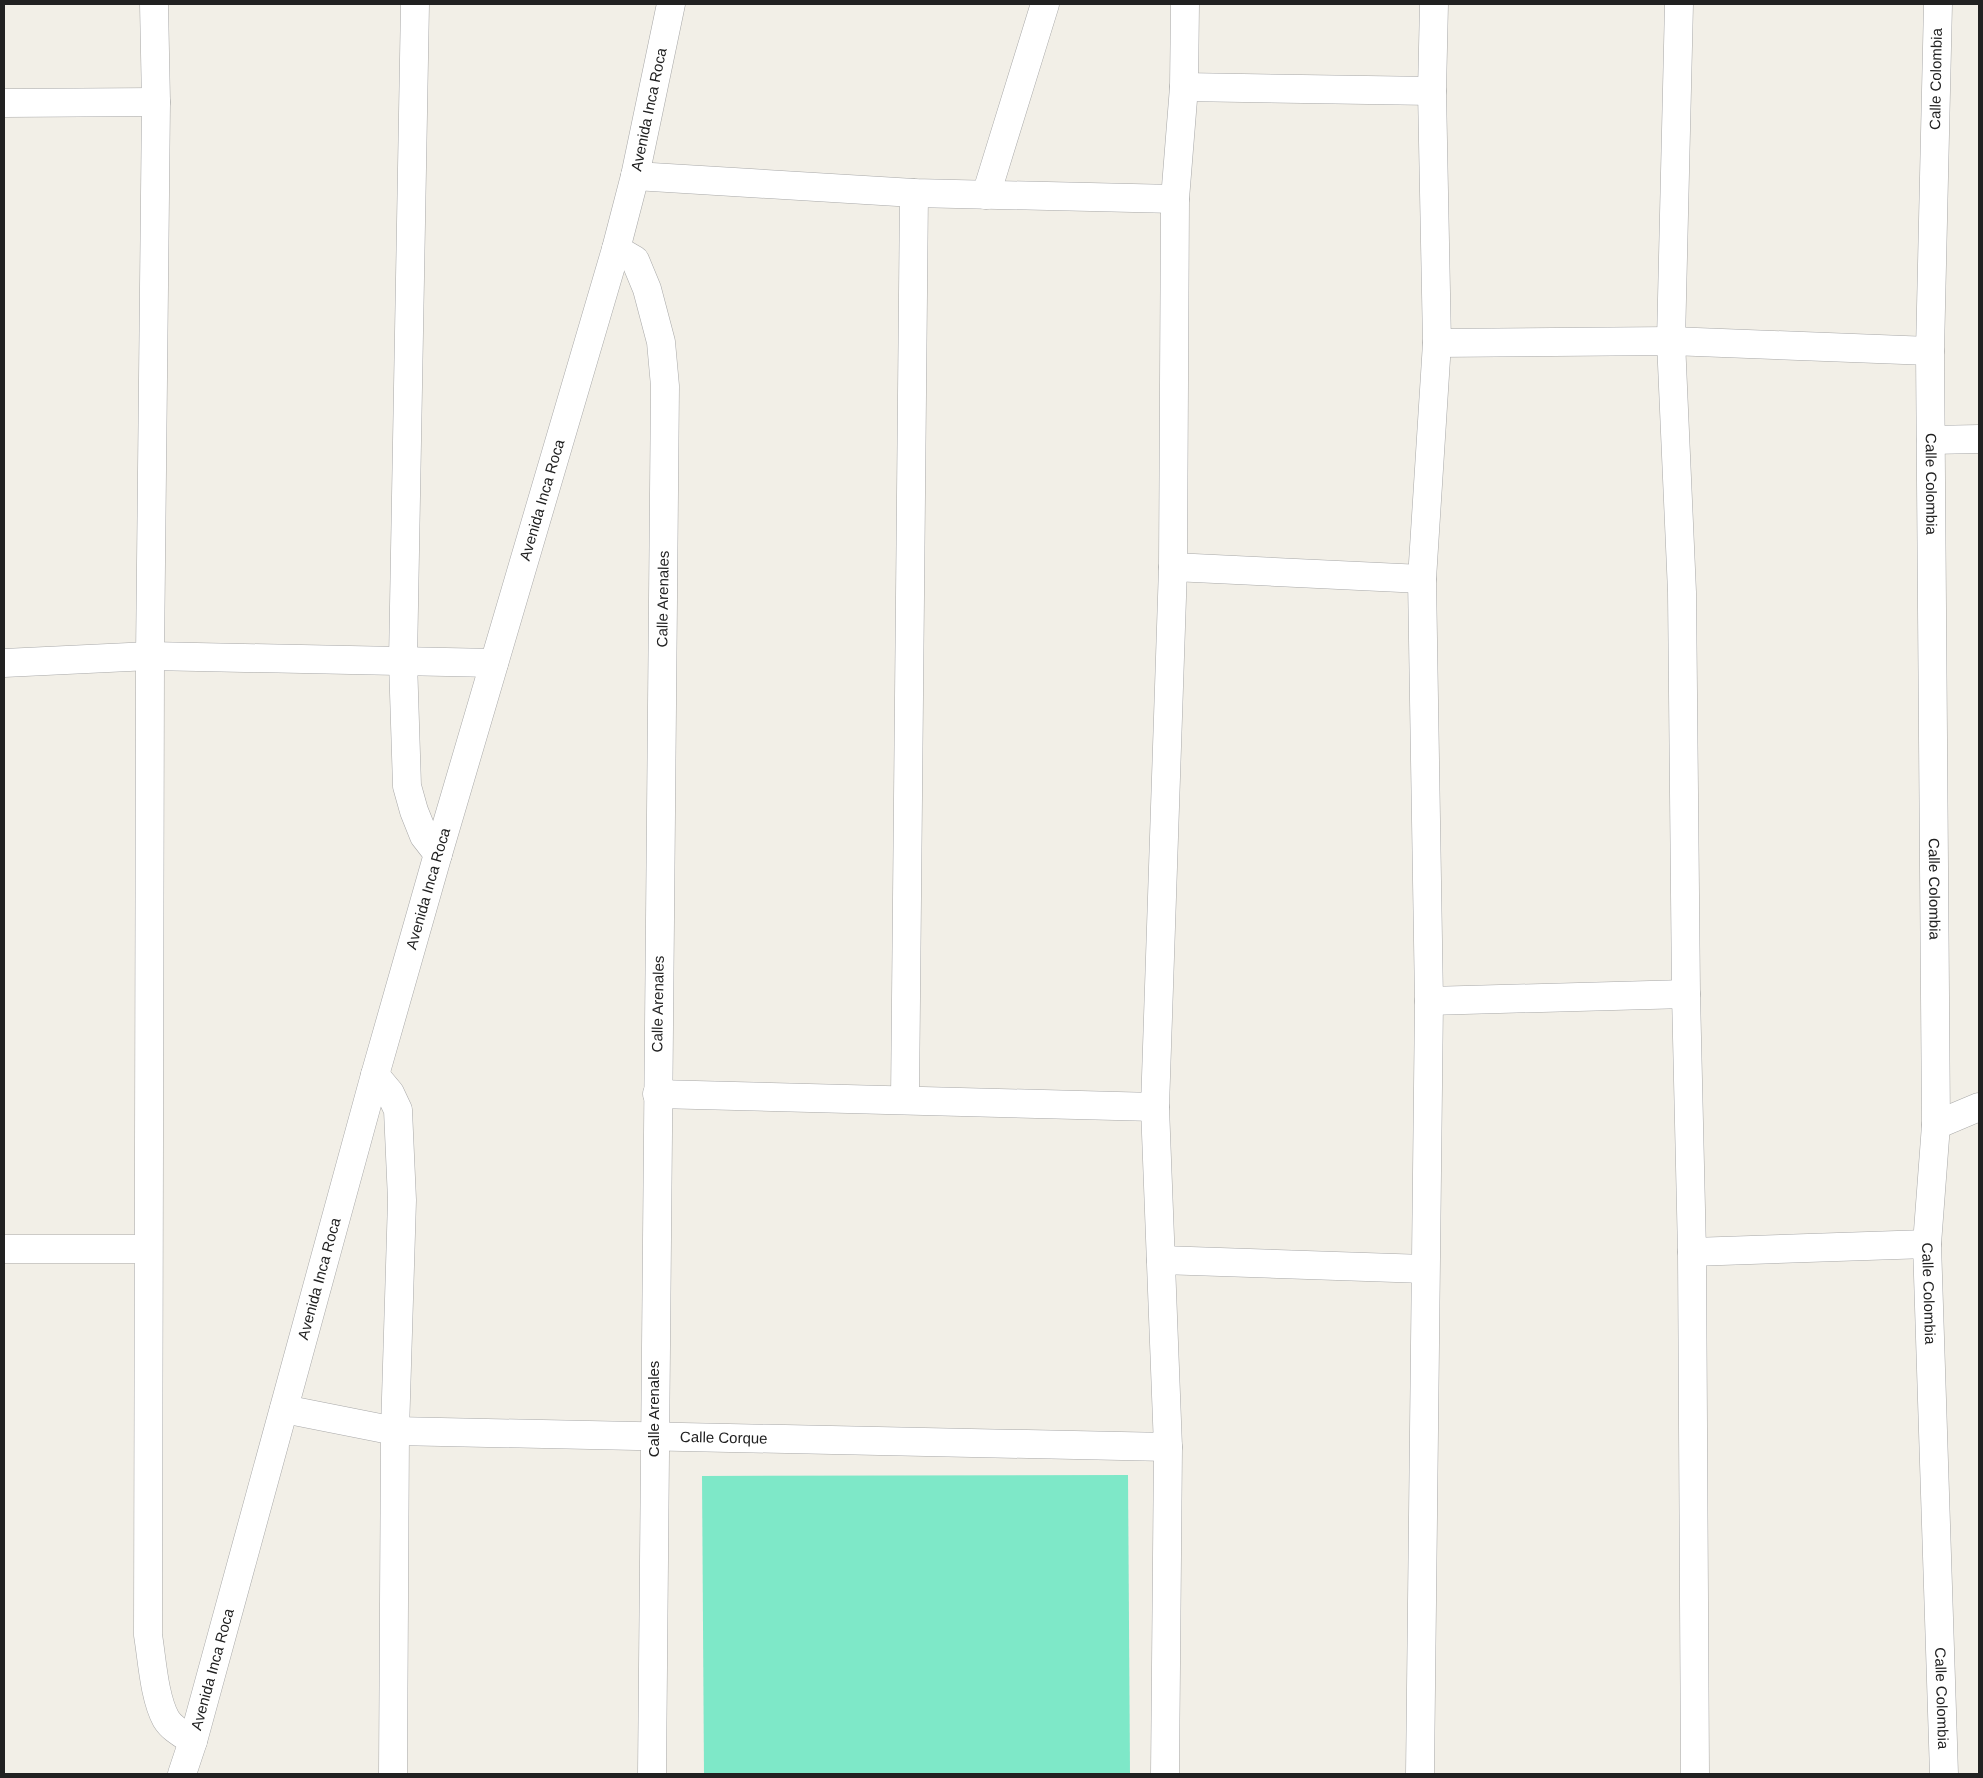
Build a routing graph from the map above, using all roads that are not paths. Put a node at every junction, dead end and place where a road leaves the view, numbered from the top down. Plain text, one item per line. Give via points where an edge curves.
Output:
1 (154, 4) edge
2 (415, 4) edge
3 (671, 4) edge
4 (1046, 4) edge
5 (1185, 4) edge
6 (1434, 4) edge
7 (1679, 4) edge
8 (1938, 4) edge
9 (1184, 87) junction
10 (1432, 91) junction
11 (156, 102) junction
12 (4, 103) edge
13 (636, 176) junction
14 (914, 193) junction
15 (986, 195) junction
16 (1175, 199) junction
17 (616, 249) junction
18 (1671, 341) junction
19 (1437, 343) junction
20 (1930, 351) junction
21 (1979, 439) edge
22 (1931, 440) junction
23 (1173, 567) junction
24 (1422, 579) junction
25 (150, 656) junction
26 (402, 661) junction
27 (4, 663) edge
28 (494, 663) junction
29 (438, 854) junction
30 (1686, 994) junction
31 (1429, 1001) junction
32 (375, 1075) junction
33 (657, 1094) junction
34 (904, 1100) junction
35 (1155, 1107) junction
36 (1979, 1107) edge
37 (1936, 1125) junction
38 (1927, 1244) junction
39 (4, 1248) edge
40 (148, 1249) junction
41 (1692, 1252) junction
42 (1161, 1260) junction
43 (1425, 1269) junction
44 (284, 1409) junction
45 (394, 1431) junction
46 (654, 1435) junction
47 (1168, 1447) junction
48 (193, 1741) junction
49 (182, 1774) edge
50 (393, 1774) edge
51 (652, 1774) edge
52 (1164, 1774) edge
53 (1420, 1774) edge
54 (1695, 1774) edge
55 (1944, 1774) edge

1 - 11 street
2 - 26 street
3 - 13 street, Avenida Inca Roca
4 - 15 street
5 - 9 street
6 - 10 street
7 - 18 street
8 - 20 street, Calle Colombia
9 - 10 street
9 - 16 street
10 - 19 street
11 - 12 street
11 - 25 street
13 - 14 street
13 - 17 street, Avenida Inca Roca
14 - 15 street
14 - 34 street
15 - 16 street
16 - 23 street
17 - 28 street, Avenida Inca Roca
17 - 33 street, Calle Arenales via 635,260 647,289 661,342 665,386
18 - 19 street
18 - 20 street
18 - 30 street via 1682,592
19 - 24 street
20 - 22 street, Calle Colombia
21 - 22 street
22 - 37 street, Calle Colombia
23 - 24 street
23 - 35 street
24 - 31 street
25 - 26 street
25 - 27 street
25 - 40 street
26 - 28 street
26 - 29 street via 408,786 424,836
28 - 29 street, Avenida Inca Roca
29 - 32 street, Avenida Inca Roca
30 - 31 street
30 - 41 street
31 - 43 street
32 - 44 street, Avenida Inca Roca
32 - 45 street via 390,1093 398,1110 400,1143 402,1200
33 - 34 street
33 - 46 street, Calle Arenales
34 - 35 street
35 - 42 street
36 - 37 street
37 - 38 street, Calle Colombia
38 - 41 street
38 - 55 street, Calle Colombia
39 - 40 street
40 - 48 street via 148,1635 156,1688 167,1719
41 - 54 street
42 - 43 street
42 - 47 street
43 - 53 street
44 - 45 street, Calle Corque
44 - 48 street, Avenida Inca Roca
45 - 46 street, Calle Corque
45 - 50 street
46 - 47 street, Calle Corque
46 - 51 street, Calle Arenales
47 - 52 street
48 - 49 street, Avenida Inca Roca

